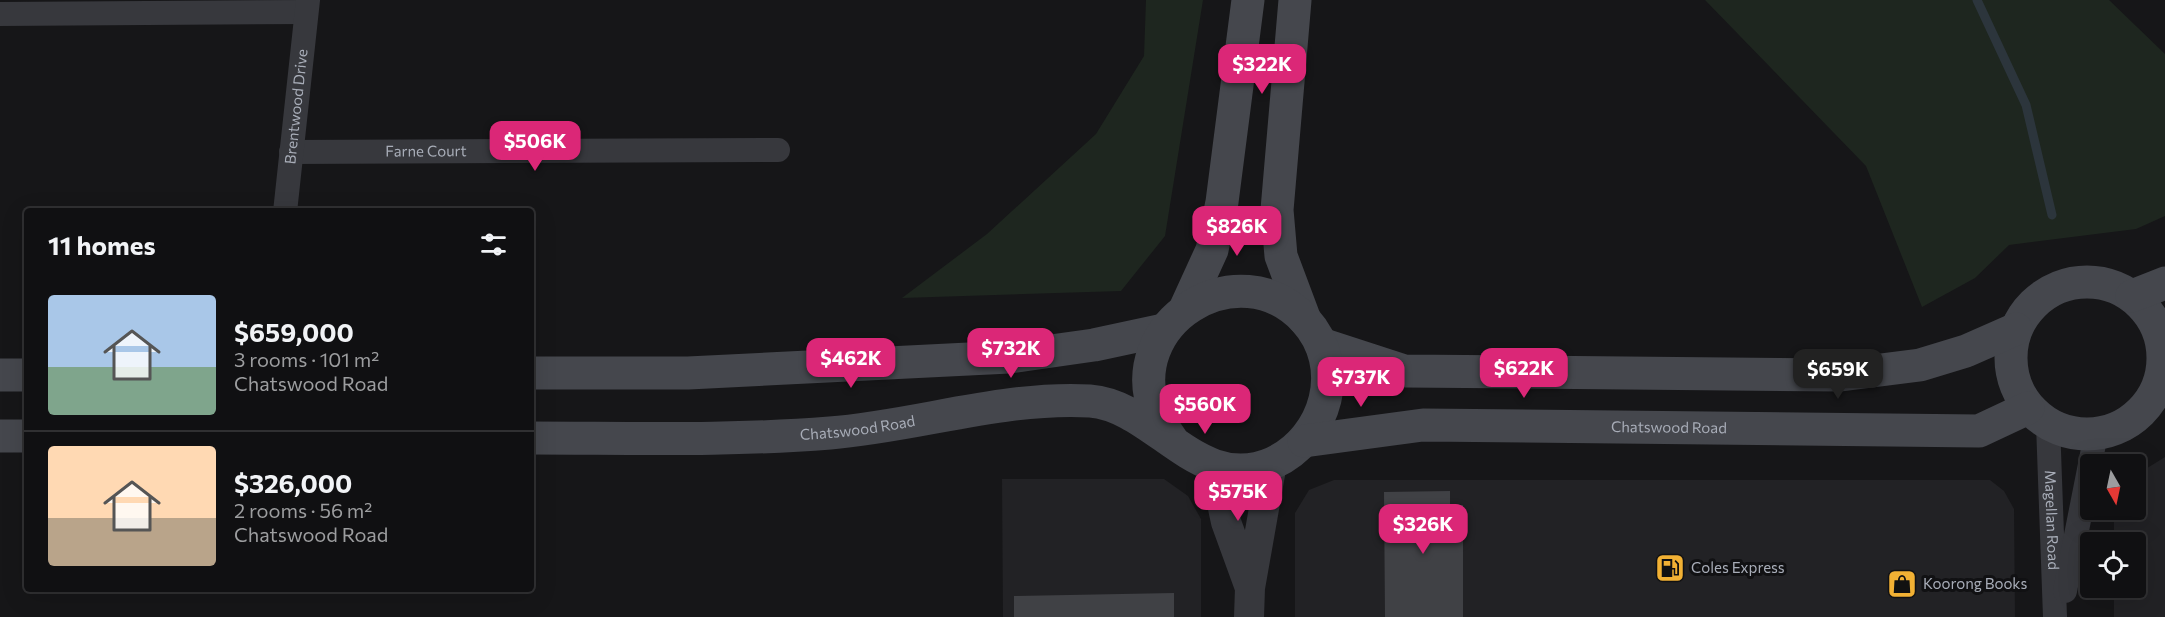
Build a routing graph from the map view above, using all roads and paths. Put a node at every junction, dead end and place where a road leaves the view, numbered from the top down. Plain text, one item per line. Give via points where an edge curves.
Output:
1 (1248, 0) edge
2 (1295, 0) edge
3 (307, 6) edge
4 (0, 14) edge
5 (778, 150) dead end
6 (291, 152) junction
7 (285, 208) edge
8 (2165, 283) edge
9 (2132, 296) junction
10 (1175, 319) junction
11 (2016, 329) junction
12 (1313, 332) junction
13 (2163, 340) edge
14 (534, 373) edge
15 (0, 375) edge
16 (24, 375) edge
17 (2158, 401) edge
18 (2038, 416) junction
19 (2096, 434) junction
20 (0, 436) edge
21 (24, 436) edge
22 (534, 438) edge
23 (1172, 440) junction
24 (1304, 441) junction
25 (1272, 463) junction
26 (1214, 466) junction
27 (1249, 603) edge
28 (2055, 617) edge
29 (2060, 617) edge

1 - 10 main road, Chatswood Road via 1222,202 1212,250
2 - 12 main road, Chatswood Road via 1277,210 1281,256
3 - 4 street
3 - 6 street, Brentwood Drive
5 - 6 street, Farne Court
6 - 7 street, Brentwood Drive
8 - 9 main road
9 - 11 main road via 2107,284 2066,284 2041,297 2026,311
9 - 13 main road via 2149,313
10 - 12 main road via 1214,294 1247,291 1279,300
10 - 14 main road via 1094,345 1009,357 688,373
10 - 23 main road, Chatswood Road via 1152,357 1149,387 1156,416
11 - 12 main road via 1966,351 1920,365 1841,375 1404,371
11 - 18 main road via 2010,349 2011,370 2017,390
12 - 24 main road, Chatswood Road via 1328,369 1328,395 1319,420
13 - 17 main road
15 - 16 main road
17 - 19 main road via 2115,430
18 - 19 main road via 2071,433
18 - 24 main road, Chatswood Road via 1979,431 1424,425
18 - 28 street, Magellan Road
19 - 29 street, Magellan Road
20 - 21 main road
22 - 23 main road, Chatswood Road via 831,433 1053,399 1109,403
23 - 26 main road, Chatswood Road via 1191,456
24 - 25 main road, Chatswood Road
25 - 26 main road, Chatswood Road via 1243,469
25 - 27 street
26 - 27 street

